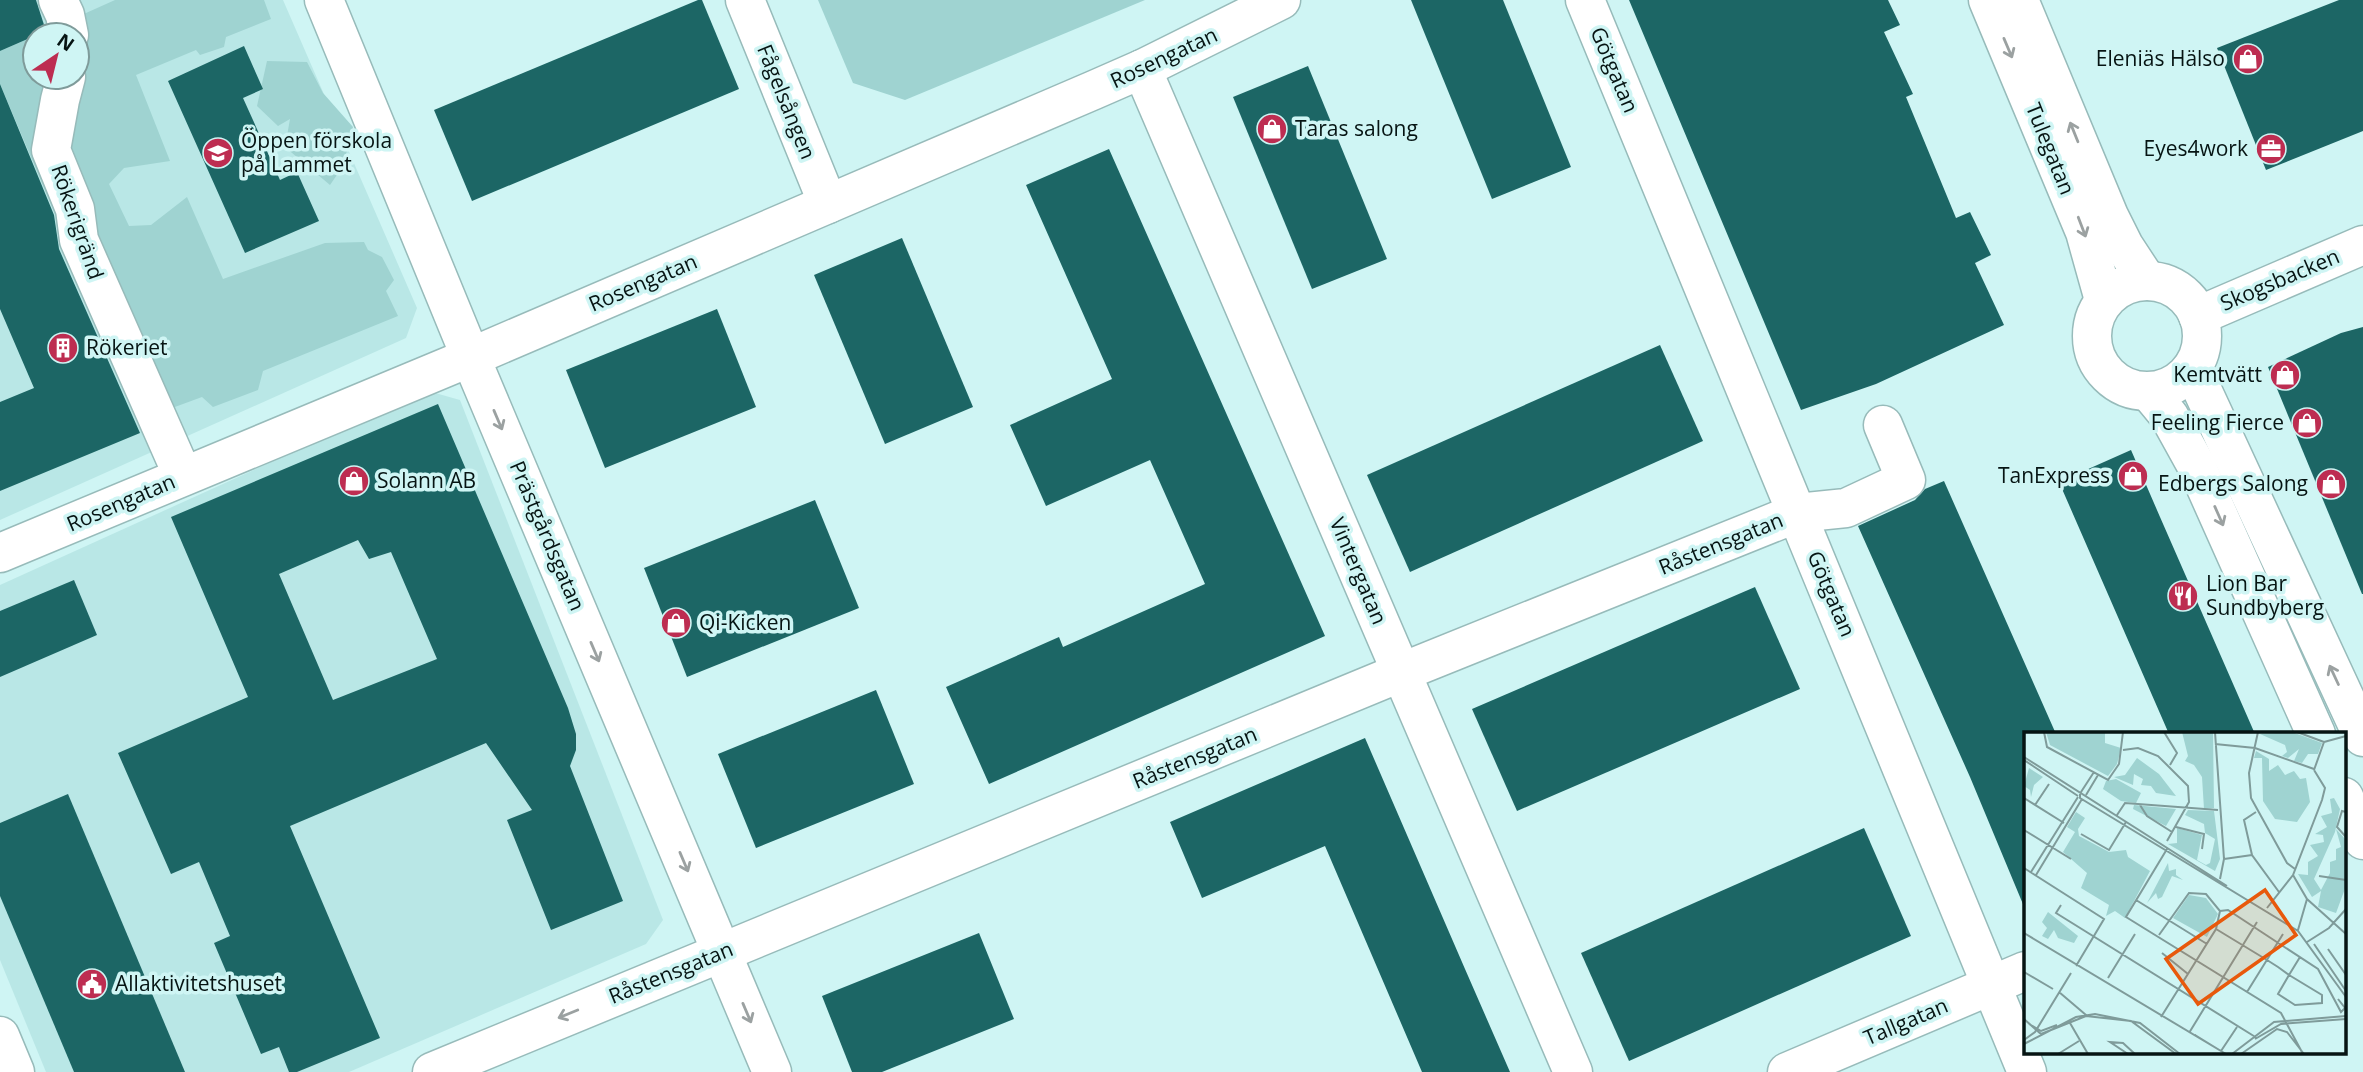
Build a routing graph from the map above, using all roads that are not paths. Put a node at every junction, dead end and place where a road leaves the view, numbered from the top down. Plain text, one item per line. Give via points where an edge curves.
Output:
1 (58, 0) edge
2 (324, 0) edge
3 (744, 0) edge
4 (1281, 0) edge
5 (1585, 0) edge
6 (1988, 0) edge
7 (2019, 0) edge
8 (66, 21) edge
9 (1142, 69) junction
10 (2041, 90) junction
11 (62, 91) edge
12 (828, 204) junction
13 (2363, 245) edge
14 (2147, 281) junction
15 (2104, 300) junction
16 (2198, 316) junction
17 (471, 357) junction
18 (2192, 368) junction
19 (2150, 393) junction
20 (1883, 425) dead end
21 (183, 477) junction
22 (1797, 513) junction
23 (0, 553) edge
24 (1402, 672) junction
25 (2315, 732) edge
26 (2363, 737) edge
27 (2346, 802) edge
28 (2363, 840) edge
29 (722, 953) junction
30 (2009, 978) edge
31 (0, 1036) edge
32 (15, 1072) edge
33 (432, 1072) edge
34 (772, 1072) edge
35 (1573, 1072) edge
36 (1787, 1072) edge
37 (2027, 1072) edge

1 - 8 street
2 - 17 street, Prästgårdsgatan
3 - 12 street, Fågelsången
4 - 9 street, Rosengatan
5 - 22 street, Götgatan
6 -> 10 street, Tulegatan
7 - 10 street, Tulegatan
9 - 12 street, Rosengatan
9 - 24 street, Vintergatan
14 -> 10 street, Tulegatan
10 -> 15 street, Tulegatan
11 - 21 street, Rökerigränd via 51,150 75,209 79,240
12 - 17 street, Rosengatan
13 - 16 street, Skogsbacken
14 - 15 street via 2122,286
14 - 16 street via 2173,287
15 - 19 street via 2091,333 2096,359 2112,380
16 - 18 street via 2202,342
17 - 21 street, Rosengatan
17 -> 29 street, Prästgårdsgatan
18 - 19 street via 2180,381
26 -> 18 street
19 -> 25 street via 2169,416 2195,463
20 - 22 street, Råstensgatan via 1906,480 1846,508
21 - 23 street, Rosengatan
22 - 24 street, Råstensgatan
22 - 30 street, Götgatan
24 - 29 street, Råstensgatan
24 - 35 street, Vintergatan
27 - 28 street
29 -> 33 street, Råstensgatan
29 -> 34 street, Prästgårdsgatan
30 - 36 street, Tallgatan
30 - 37 street, Götgatan
31 - 32 street

